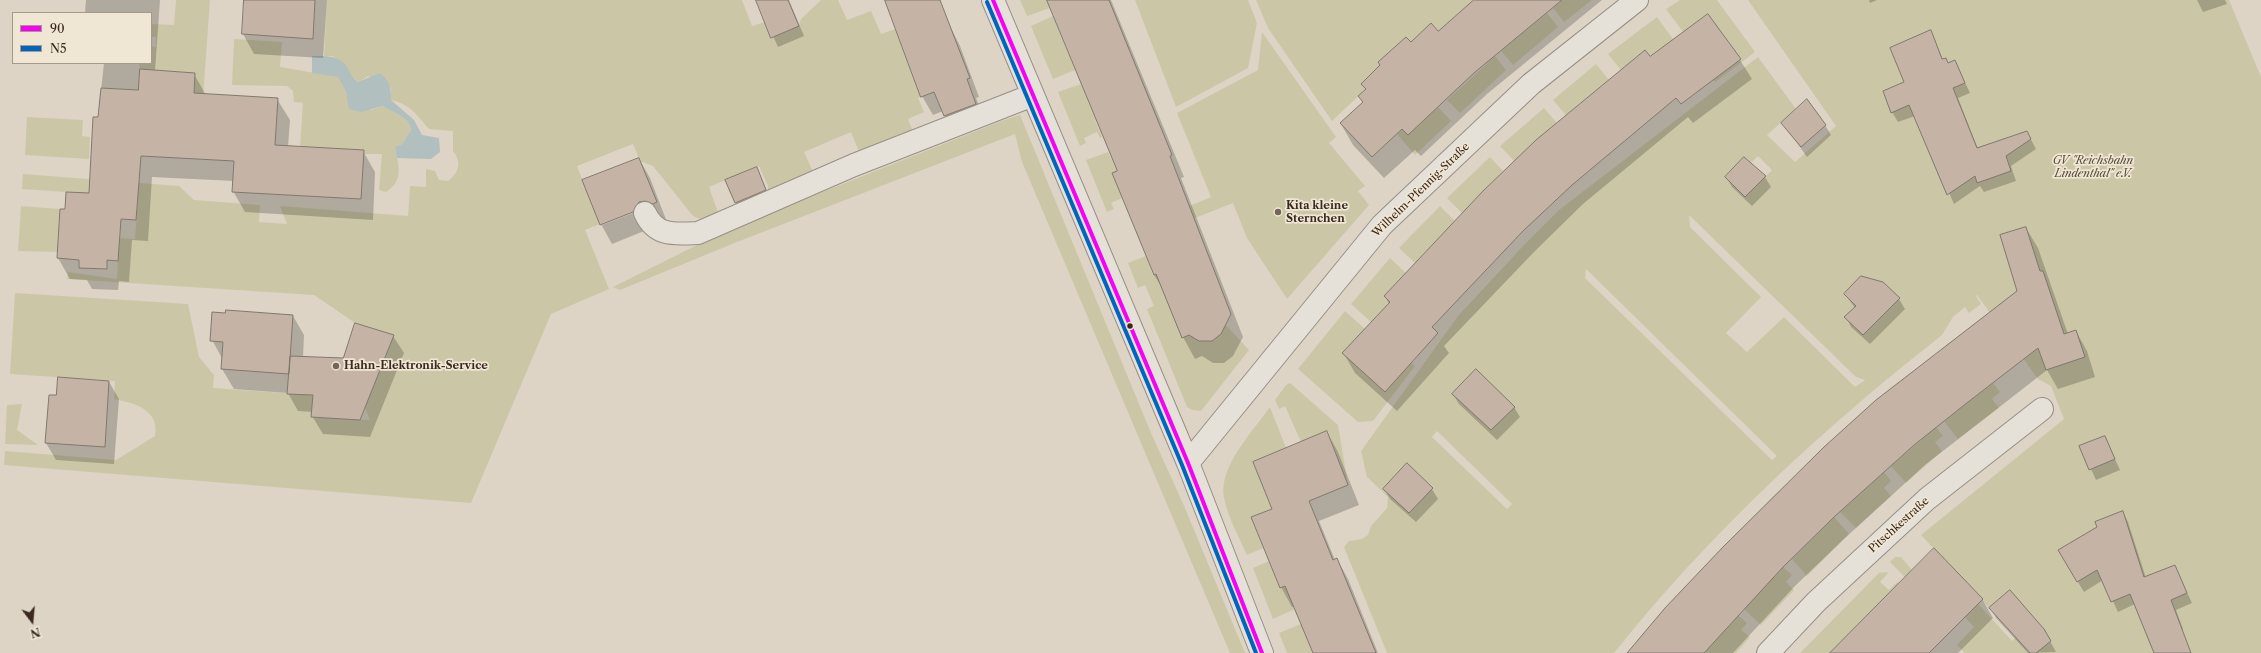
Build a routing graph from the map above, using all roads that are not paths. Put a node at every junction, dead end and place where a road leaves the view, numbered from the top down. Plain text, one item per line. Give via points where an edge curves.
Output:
1 (994, 0) edge
2 (1637, 0) edge
3 (1033, 95) junction
4 (645, 212) dead end
5 (2042, 409) dead end
6 (1188, 463) junction
7 (1262, 653) edge
8 (1768, 653) edge

1 - 3 street
2 - 6 street, Wilhelm-Pfennig-Straße via 1531,84 1382,225
3 - 4 street via 854,165 698,233 672,234 654,228
3 - 6 street
5 - 8 street, Pitschkestraße via 1927,499 1816,602
6 - 7 street

